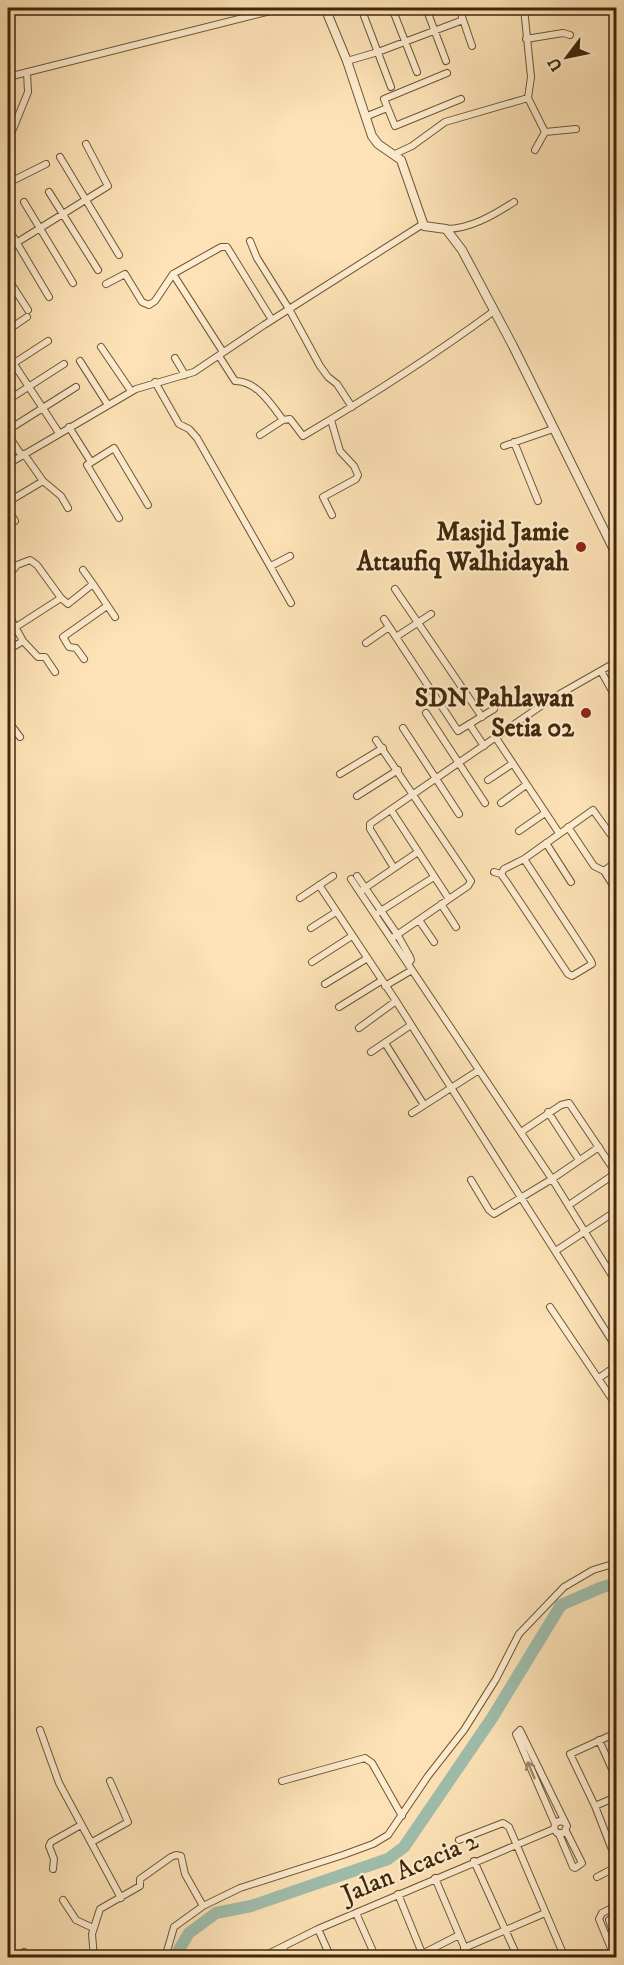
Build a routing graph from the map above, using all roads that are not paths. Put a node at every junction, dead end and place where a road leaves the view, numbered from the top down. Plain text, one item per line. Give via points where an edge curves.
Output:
1 (282, 8) edge
2 (325, 8) edge
3 (362, 8) edge
4 (392, 8) edge
5 (426, 8) edge
6 (459, 8) edge
7 (524, 8) edge
8 (463, 20) junction
9 (434, 30) junction
10 (570, 35) dead end
11 (526, 39) junction
12 (406, 41) junction
13 (472, 46) dead end
14 (378, 52) junction
15 (348, 61) junction
16 (446, 62) dead end
17 (27, 72) junction
18 (417, 72) dead end
19 (447, 73) dead end
20 (8, 77) edge
21 (390, 87) dead end
22 (528, 98) junction
23 (461, 99) dead end
24 (387, 108) junction
25 (365, 117) junction
26 (576, 129) dead end
27 (8, 132) edge
28 (545, 132) junction
29 (86, 144) dead end
30 (535, 150) dead end
31 (395, 154) junction
32 (60, 156) dead end
33 (46, 164) dead end
34 (8, 183) edge
35 (49, 192) dead end
36 (86, 199) junction
37 (24, 202) dead end
38 (514, 202) dead end
39 (62, 214) junction
40 (423, 224) junction
41 (8, 228) edge
42 (40, 228) junction
43 (446, 229) junction
44 (250, 241) dead end
45 (16, 243) junction
46 (8, 248) edge
47 (119, 255) dead end
48 (98, 270) dead end
49 (172, 274) junction
50 (8, 279) edge
51 (73, 283) dead end
52 (106, 284) dead end
53 (49, 297) dead end
54 (289, 309) junction
55 (494, 311) junction
56 (272, 320) junction
57 (8, 330) edge
58 (48, 341) dead end
59 (101, 347) dead end
60 (221, 354) junction
61 (8, 355) edge
62 (174, 358) dead end
63 (80, 361) dead end
64 (64, 364) dead end
65 (10, 366) edge
66 (185, 375) junction
67 (155, 382) junction
68 (29, 387) junction
69 (76, 387) dead end
70 (131, 392) junction
71 (8, 400) edge
72 (108, 405) junction
73 (352, 407) junction
74 (43, 409) junction
75 (283, 420) junction
76 (331, 420) junction
77 (69, 427) junction
78 (553, 429) junction
79 (8, 430) edge
80 (59, 433) junction
81 (260, 435) dead end
82 (8, 438) edge
83 (514, 442) junction
84 (504, 447) dead end
85 (23, 455) junction
86 (91, 462) junction
87 (8, 464) edge
88 (43, 481) junction
89 (538, 501) dead end
90 (8, 502) edge
91 (148, 505) dead end
92 (68, 508) dead end
93 (8, 509) edge
94 (332, 514) dead end
95 (119, 518) dead end
96 (15, 521) dead end
97 (616, 554) edge
98 (290, 556) dead end
99 (271, 566) junction
100 (83, 570) dead end
101 (8, 576) edge
102 (93, 584) junction
103 (395, 589) dead end
104 (61, 598) junction
105 (291, 603) dead end
106 (107, 606) junction
107 (8, 614) edge
108 (431, 614) dead end
109 (115, 617) dead end
110 (384, 619) dead end
111 (418, 622) junction
112 (16, 627) junction
113 (389, 627) junction
114 (396, 637) junction
115 (23, 641) junction
116 (366, 643) dead end
117 (8, 650) edge
118 (84, 659) dead end
119 (616, 662) edge
120 (601, 671) junction
121 (55, 672) dead end
122 (616, 698) edge
123 (494, 709) dead end
124 (426, 713) dead end
125 (482, 717) junction
126 (8, 721) edge
127 (470, 725) junction
128 (403, 728) dead end
129 (20, 737) dead end
130 (496, 738) junction
131 (376, 740) dead end
132 (484, 746) junction
133 (382, 748) junction
134 (458, 764) junction
135 (512, 764) junction
136 (398, 770) junction
137 (340, 774) dead end
138 (436, 778) junction
139 (488, 780) dead end
140 (526, 785) junction
141 (413, 793) junction
142 (357, 796) dead end
143 (485, 803) dead end
144 (501, 803) dead end
145 (391, 810) junction
146 (545, 813) junction
147 (459, 814) dead end
148 (568, 827) junction
149 (519, 831) dead end
150 (559, 833) junction
151 (616, 842) edge
152 (546, 843) junction
153 (417, 852) junction
154 (524, 859) junction
155 (616, 862) edge
156 (394, 868) junction
157 (604, 871) junction
158 (333, 876) dead end
159 (354, 877) dead end
160 (434, 877) junction
161 (571, 882) dead end
162 (319, 885) junction
163 (361, 890) junction
164 (616, 890) edge
165 (300, 898) dead end
166 (449, 899) junction
167 (441, 904) junction
168 (336, 912) junction
169 (377, 913) junction
170 (419, 920) junction
171 (456, 927) dead end
172 (311, 928) dead end
173 (397, 934) junction
174 (352, 936) junction
175 (391, 939) junction
176 (434, 942) dead end
177 (366, 959) junction
178 (312, 962) dead end
179 (408, 964) junction
180 (412, 970) junction
181 (383, 983) junction
182 (325, 984) dead end
183 (396, 1001) junction
184 (339, 1007) dead end
185 (411, 1025) junction
186 (359, 1028) dead end
187 (385, 1043) junction
188 (371, 1052) dead end
189 (479, 1070) junction
190 (450, 1089) junction
191 (424, 1105) junction
192 (548, 1112) junction
193 (412, 1113) dead end
194 (521, 1132) junction
195 (598, 1147) junction
196 (579, 1160) junction
197 (616, 1173) edge
198 (552, 1179) junction
199 (471, 1180) dead end
200 (521, 1198) junction
201 (568, 1205) junction
202 (616, 1211) edge
203 (585, 1232) junction
204 (556, 1251) junction
205 (616, 1282) edge
206 (550, 1306) dead end
207 (616, 1347) edge
208 (616, 1366) edge
209 (598, 1378) junction
210 (616, 1405) edge
211 (616, 1563) edge
212 (616, 1693) edge
213 (616, 1702) edge
214 (40, 1730) dead end
215 (616, 1733) edge
216 (599, 1740) junction
217 (616, 1778) edge
218 (110, 1781) dead end
219 (282, 1781) dead end
220 (616, 1797) edge
221 (595, 1806) junction
222 (402, 1816) junction
223 (564, 1822) junction
224 (81, 1825) junction
225 (554, 1826) junction
226 (616, 1832) edge
227 (563, 1833) junction
228 (607, 1835) junction
229 (459, 1840) dead end
230 (92, 1842) junction
231 (516, 1845) junction
232 (616, 1860) edge
233 (474, 1861) junction
234 (616, 1867) edge
235 (53, 1869) dead end
236 (597, 1877) dead end
237 (435, 1878) junction
238 (398, 1894) junction
239 (121, 1898) junction
240 (63, 1900) dead end
241 (203, 1906) junction
242 (616, 1906) edge
243 (356, 1913) junction
244 (545, 1913) junction
245 (616, 1914) edge
246 (93, 1928) junction
247 (318, 1929) junction
248 (506, 1930) junction
249 (459, 1935) junction
250 (616, 1940) edge
251 (283, 1947) junction
252 (464, 1948) junction
253 (423, 1956) edge
254 (94, 1958) edge
255 (165, 1958) edge
256 (260, 1958) edge
257 (287, 1958) edge
258 (331, 1958) edge
259 (376, 1958) edge
260 (469, 1958) edge
261 (518, 1958) edge
262 (565, 1958) edge
263 (615, 1958) edge

1 - 17 street
2 - 15 street
3 - 14 street
4 - 12 street
5 - 9 street
6 - 8 street
7 - 11 street
8 - 9 street
8 - 13 street
9 - 12 street
9 - 16 street
10 - 11 street
11 - 22 street via 531,77
12 - 14 street
12 - 18 street
14 - 15 street
14 - 21 street
15 - 25 street
17 - 20 street
17 - 27 street via 28,93 13,129
19 - 24 street via 384,99
22 - 28 street
22 - 31 street via 446,122
23 - 24 street via 395,126
24 - 25 street
25 - 31 street via 374,140
26 - 28 street
28 - 30 street
29 - 36 street via 108,184
31 - 40 street via 405,170
32 - 36 street
33 - 34 street
35 - 39 street
36 - 39 street
36 - 47 street
37 - 42 street
38 - 43 street via 473,224
39 - 42 street
39 - 48 street
40 - 43 street
40 - 54 street
41 - 45 street
42 - 45 street
42 - 51 street
43 - 55 street via 462,250
44 - 54 street
45 - 46 street
45 - 53 street
49 - 52 street via 149,305 142,302 125,274
49 - 56 street via 226,247
49 - 60 street
50 - 57 street via 28,313
54 - 56 street
54 - 73 street via 325,374 338,384
55 - 73 street
55 - 78 street
56 - 60 street
58 - 65 street
59 - 70 street
60 - 66 street
60 - 75 street via 235,381 251,384
61 - 65 street
62 - 66 street
63 - 72 street
64 - 68 street
65 - 68 street
66 - 67 street
67 - 70 street
67 - 99 street via 179,424 197,438
68 - 71 street
68 - 74 street
69 - 74 street
70 - 72 street
72 - 77 street
73 - 76 street
74 - 79 street
74 - 80 street
75 - 76 street via 290,419 302,436
75 - 81 street
76 - 94 street via 340,451 358,475 323,497
77 - 80 street
77 - 86 street
78 - 83 street
78 - 97 street
80 - 85 street
82 - 85 street
83 - 84 street
83 - 89 street
85 - 87 street
85 - 88 street
86 - 91 street via 114,448
86 - 95 street via 87,465
88 - 90 street
88 - 92 street via 61,496
93 - 96 street
98 - 99 street
99 - 105 street
100 - 102 street
101 - 104 street via 17,565 30,560
102 - 104 street via 68,604
102 - 106 street
103 - 111 street
104 - 112 street
106 - 109 street
106 - 118 street via 63,637
107 - 112 street
108 - 111 street
110 - 113 street
111 - 114 street
111 - 125 street
112 - 115 street
113 - 114 street
113 - 116 street
114 - 127 street via 458,732
115 - 117 street
115 - 121 street via 38,657 45,657
119 - 120 street
120 - 122 street
120 - 130 street via 551,699
123 - 125 street
124 - 134 street
125 - 127 street
126 - 129 street
127 - 132 street
128 - 138 street
130 - 132 street
130 - 135 street
131 - 133 street
132 - 134 street
133 - 136 street
133 - 137 street
134 - 138 street
134 - 143 street
135 - 139 street
135 - 140 street
136 - 141 street
136 - 142 street
138 - 141 street
138 - 147 street
140 - 144 street
140 - 146 street
141 - 145 street
141 - 166 street via 471,881
145 - 153 street
145 - 156 street via 369,826
146 - 149 street
146 - 150 street
148 - 150 street
148 - 151 street via 595,811
148 - 157 street via 594,866
150 - 152 street
152 - 154 street
152 - 161 street
153 - 156 street
153 - 160 street
154 - 154 street via 592,962 590,967 572,976 568,974 497,873
155 - 157 street
156 - 163 street
157 - 164 street
158 - 162 street
159 - 163 street
160 - 166 street
160 - 169 street
162 - 165 street
162 - 168 street
163 - 169 street
166 - 167 street
167 - 170 street
167 - 171 street
168 - 172 street
168 - 174 street
169 - 173 street
169 - 175 street
170 - 173 street
170 - 176 street
173 - 175 street
173 - 179 street via 410,957
174 - 177 street
174 - 178 street
175 - 179 street
177 - 181 street
177 - 182 street
179 - 180 street
180 - 181 street
180 - 189 street
181 - 183 street
181 - 184 street
183 - 185 street
183 - 186 street
185 - 187 street
185 - 190 street
187 - 188 street
187 - 191 street
189 - 190 street
189 - 194 street
190 - 191 street
190 - 200 street
191 - 193 street
192 - 194 street
192 - 195 street via 569,1103
192 - 196 street
194 - 198 street
195 - 196 street
195 - 197 street
196 - 198 street
197 - 201 street
198 - 200 street
198 - 201 street
199 - 200 street via 494,1214
200 - 204 street
201 - 203 street
202 - 203 street
203 - 204 street
203 - 205 street
204 - 207 street
206 - 209 street
208 - 209 street
209 - 210 street
211 - 222 street via 593,1570 564,1587 519,1634 464,1730
212 - 213 street
214 - 224 street via 54,1771
215 - 216 street
216 - 217 street
216 - 221 street via 570,1754
218 - 230 street via 128,1822
219 - 222 street via 366,1758
220 - 221 street
221 - 228 street
222 - 241 street via 388,1835 373,1844 240,1888
223 - 225 street, Jalan Acacia 2
225 -> 223 street via 516,1734 520,1730
223 - 227 street via 567,1826
224 - 230 street
224 - 235 street via 50,1844
225 - 227 street
225 - 231 street, Jalan Acacia 2
226 - 228 street
227 - 227 street via 582,1865 573,1867
228 - 232 street
229 - 231 street via 503,1822
230 - 239 street
231 - 233 street, Jalan Acacia 2
231 - 244 street
233 - 237 street, Jalan Acacia 2
233 - 248 street
234 - 236 street
237 - 238 street, Jalan Acacia 2
237 - 249 street
238 - 243 street, Jalan Acacia 2
238 - 253 street
239 - 241 street via 141,1885 140,1878 176,1855 182,1858 184,1874
239 - 246 street via 100,1909
240 - 246 street via 76,1920
241 - 255 street via 174,1927
242 - 263 street via 599,1919
243 - 247 street, Jalan Acacia 2
243 - 259 street
244 - 248 street
244 - 262 street
245 - 250 street via 609,1920
246 - 254 street
247 - 251 street, Jalan Acacia 2
247 - 258 street
248 - 252 street
248 - 261 street
249 - 252 street
249 - 253 street
251 - 256 street, Jalan Acacia 2
251 - 257 street
252 - 260 street

